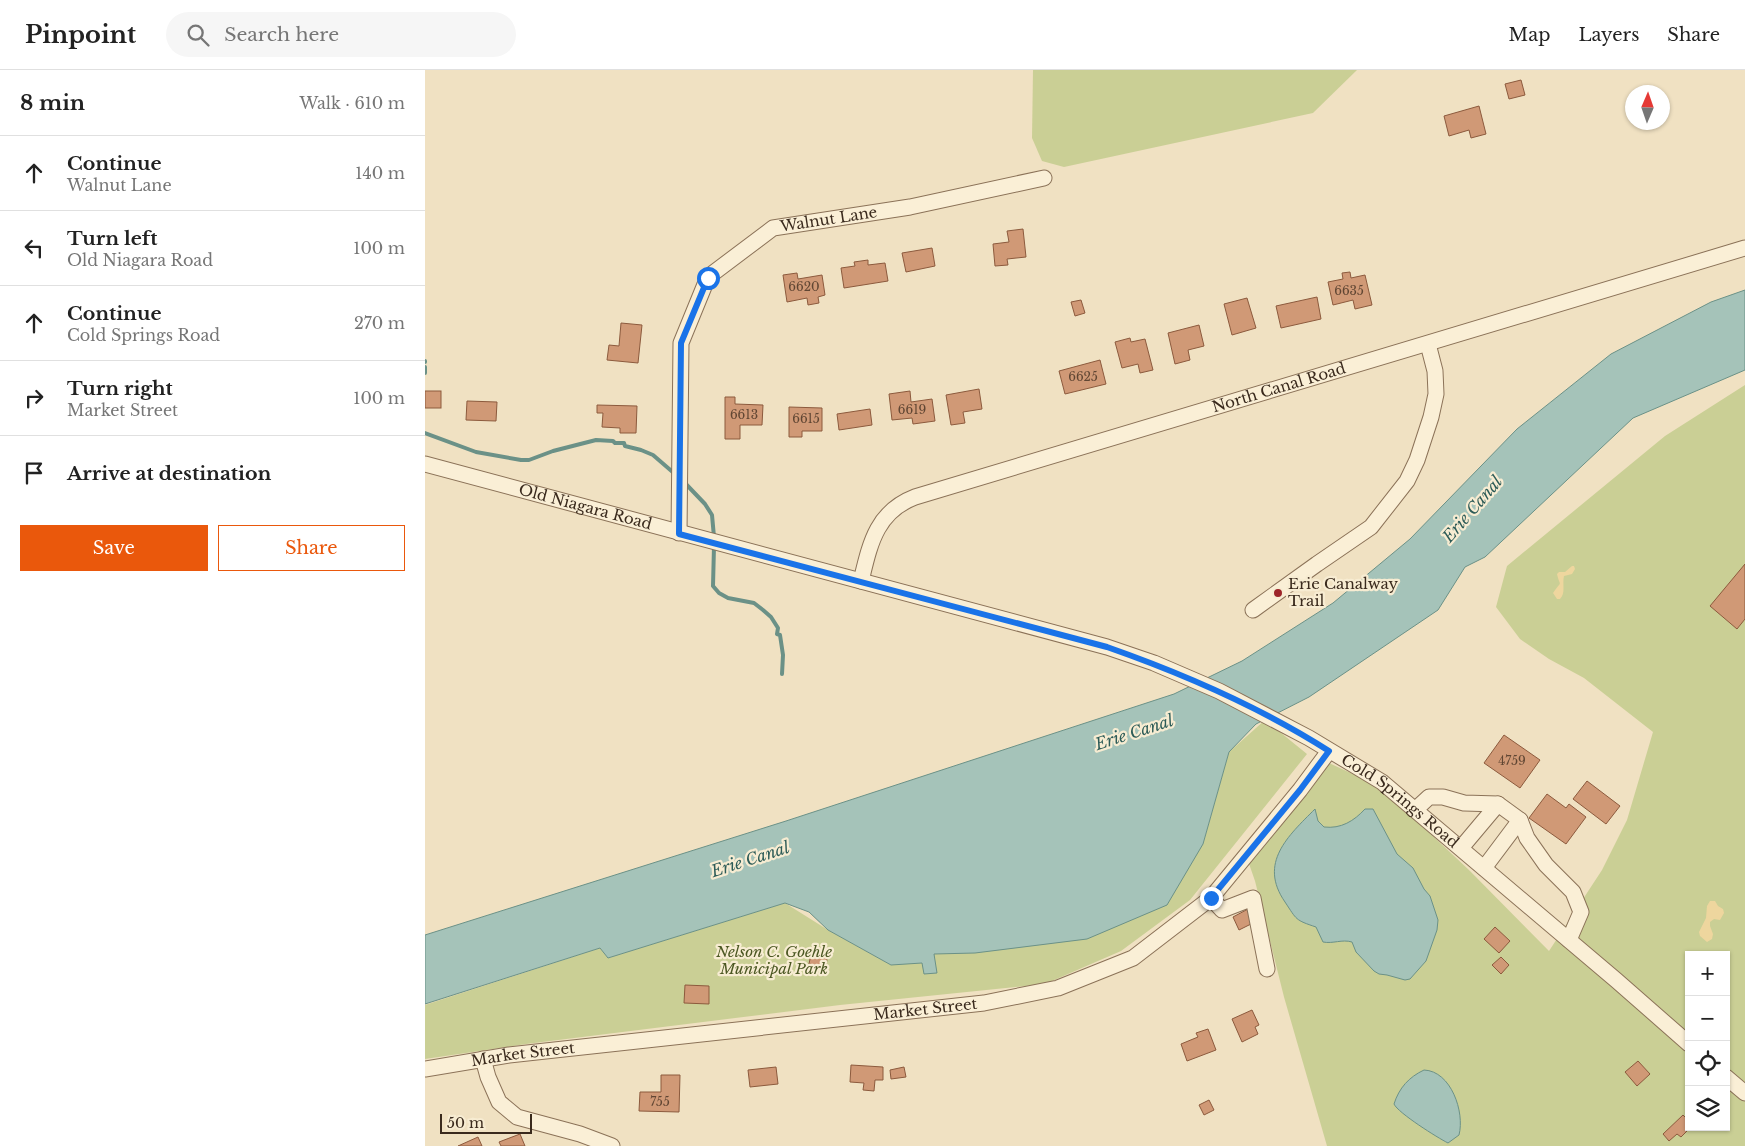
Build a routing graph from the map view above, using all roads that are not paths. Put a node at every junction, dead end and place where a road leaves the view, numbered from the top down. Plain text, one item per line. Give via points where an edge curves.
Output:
1 (1044, 178) dead end
2 (1745, 248) edge
3 (1428, 344) junction
4 (425, 464) edge
5 (679, 534) junction
6 (861, 581) junction
7 (1253, 610) dead end
8 (1329, 751) junction
9 (1498, 804) junction
10 (1415, 810) junction
11 (1519, 820) junction
12 (1461, 848) junction
13 (1484, 868) junction
14 (1211, 898) junction
15 (1569, 940) junction
16 (1267, 969) dead end
17 (1686, 1041) edge
18 (483, 1060) junction
19 (425, 1069) edge
20 (1730, 1080) edge
21 (1745, 1093) edge
22 (612, 1146) edge

1 - 5 street, Walnut Lane via 909,207 773,228 708,278 681,343
2 - 3 street, North Canal Road
3 - 6 street, North Canal Road via 907,500 892,510 878,528 867,553
3 - 7 street via 1435,371 1436,394 1417,460 1407,481 1371,527
4 - 5 street, Old Niagara Road
5 - 6 street, Old Niagara Road
6 - 8 street, Cold Springs Road via 1107,647 1154,663 1219,691
8 - 10 street, Cold Springs Road via 1382,782
8 - 14 street, Market Street
9 - 10 street via 1429,797
9 - 11 street
9 - 12 street
10 - 12 street, Cold Springs Road
11 - 13 street
11 - 15 street via 1546,865 1573,892 1581,912
12 - 13 street, Cold Springs Road
13 - 15 street, Cold Springs Road
14 - 16 street via 1222,910 1253,898
14 - 18 street, Market Street via 1133,958 1058,988 984,1003
15 - 17 street, Cold Springs Road
18 - 19 street, Market Street
18 - 22 street via 499,1102 517,1117
20 - 21 street

